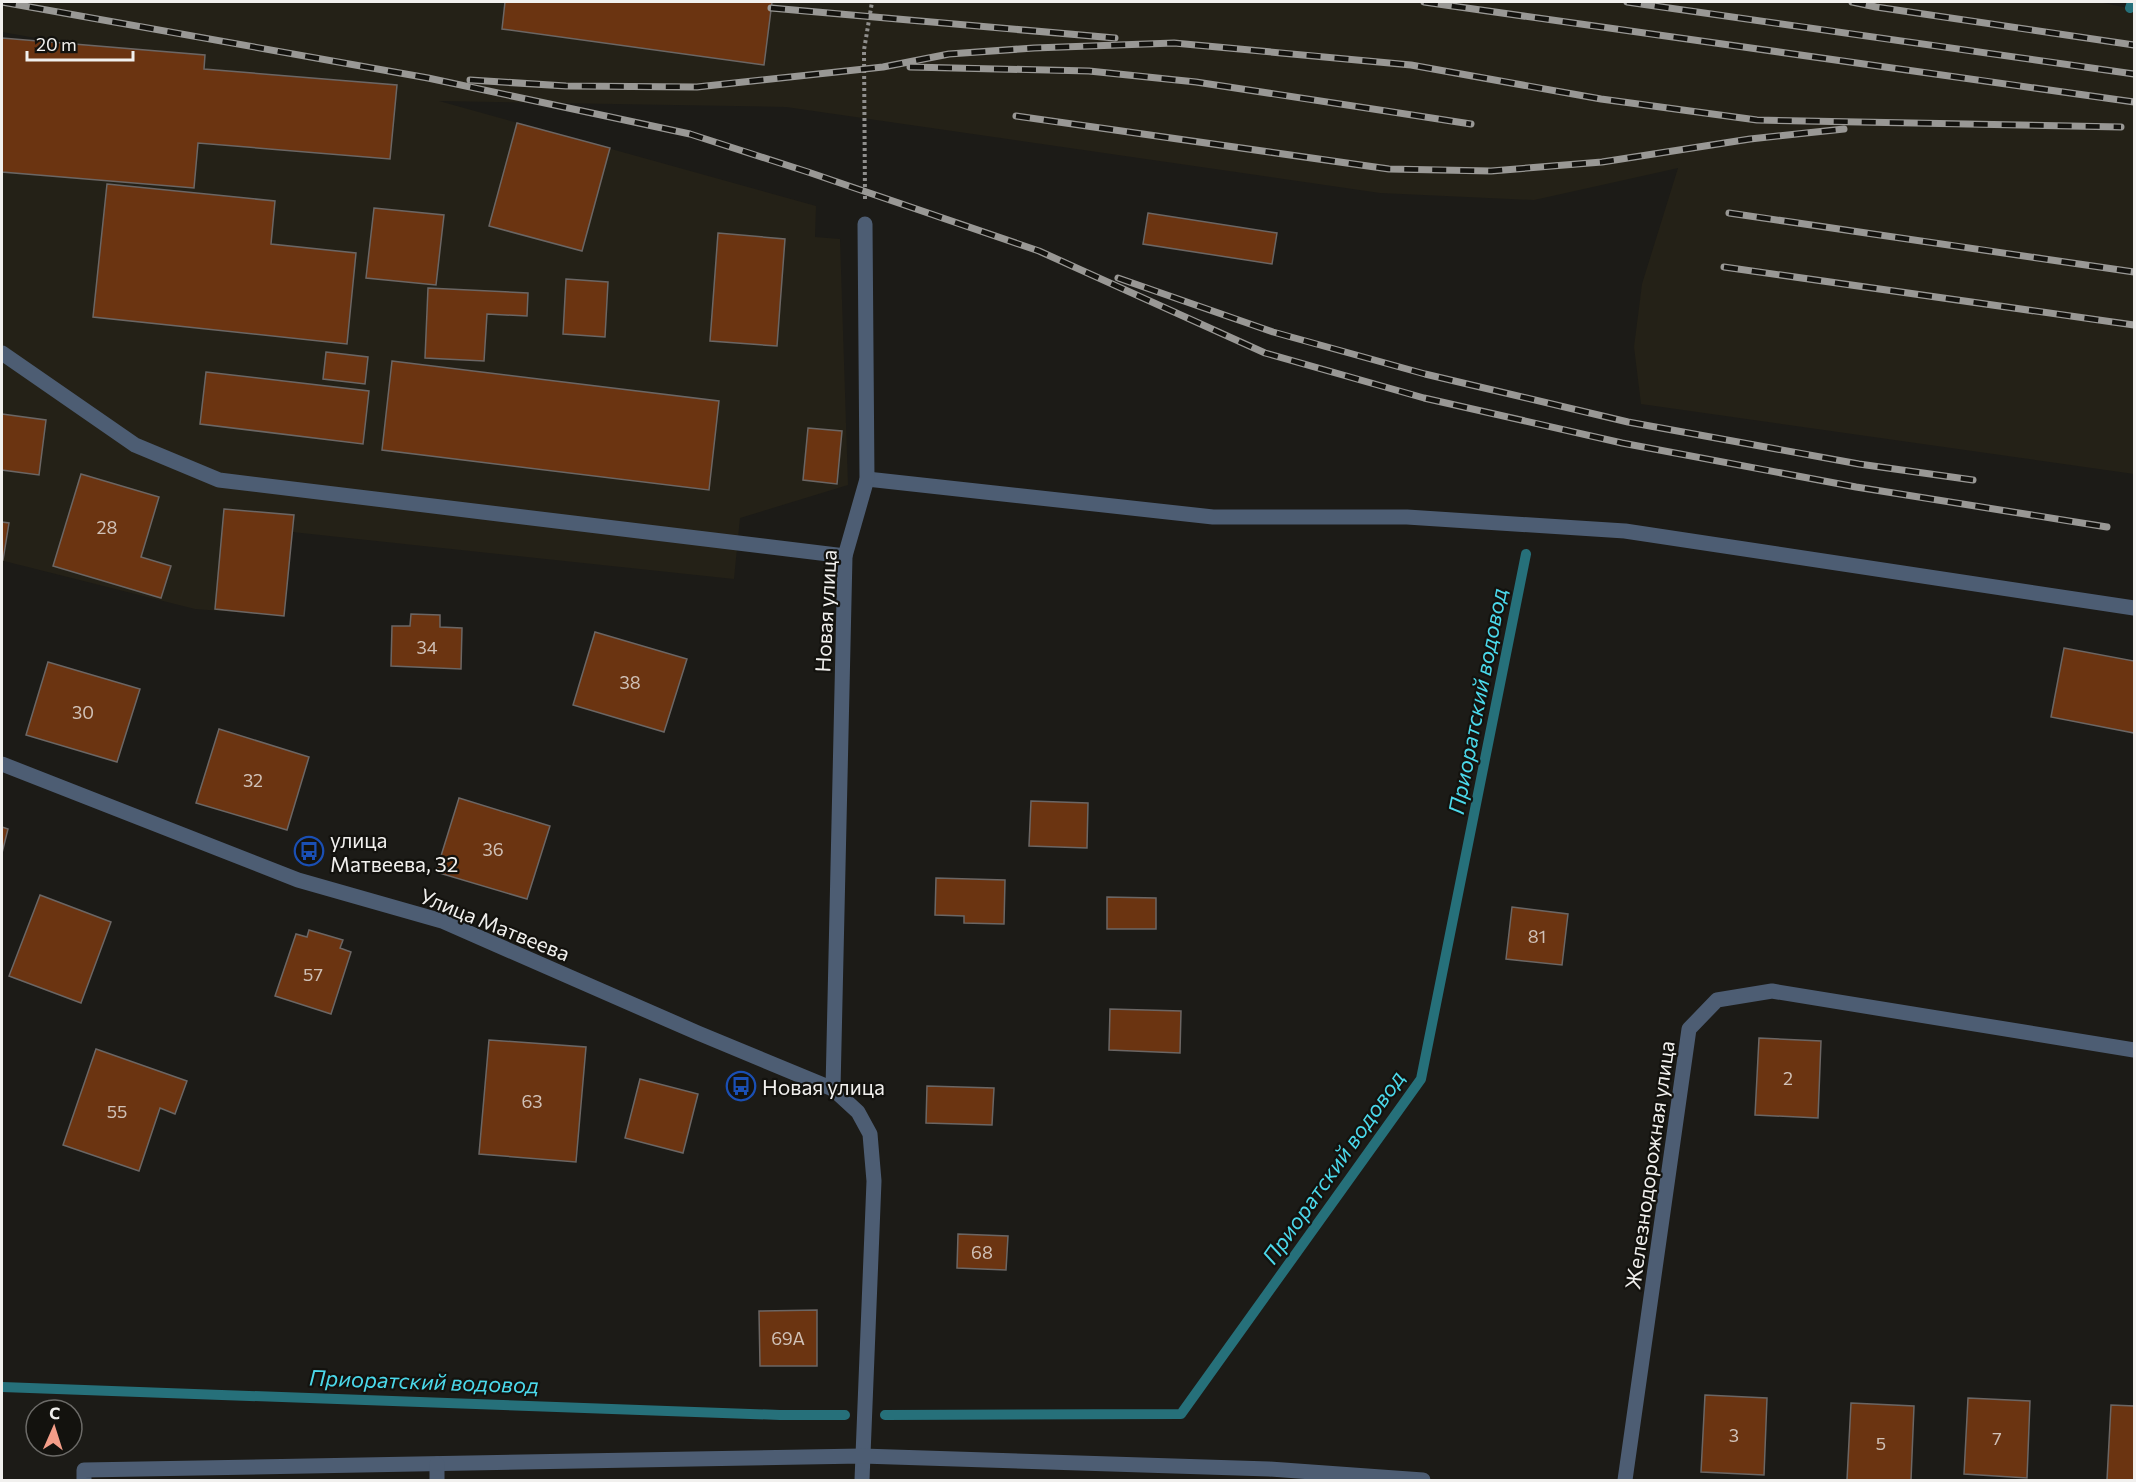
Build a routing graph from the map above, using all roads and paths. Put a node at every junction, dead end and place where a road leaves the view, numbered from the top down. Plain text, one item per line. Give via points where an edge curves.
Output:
1 (872, 2) edge
2 (865, 224) joint
3 (2, 353) edge
4 (867, 479) junction
5 (845, 556) junction
6 (2134, 608) edge
7 (2, 764) edge
8 (2134, 1050) edge
9 (833, 1089) junction
10 (862, 1456) junction
11 (437, 1464) junction
12 (84, 1475) edge
13 (437, 1480) edge
14 (862, 1480) edge
15 (1423, 1480) edge
16 (1626, 1480) edge

1 - 2 path via 864,50
2 - 4 street, Новая улица
3 - 5 street via 135,445 219,480
4 - 5 street, Новая улица
4 - 6 street via 1213,517 1407,517 1625,531
5 - 9 street, Новая улица
7 - 9 street, Улица Матвеева via 298,880 442,921
8 - 16 street, Железнодорожная улица via 1772,992 1717,1000 1689,1029
9 - 10 street via 858,1112 870,1134 874,1181
10 - 11 street
10 - 14 street
10 - 15 street via 1269,1469
11 - 12 street
11 - 13 street

